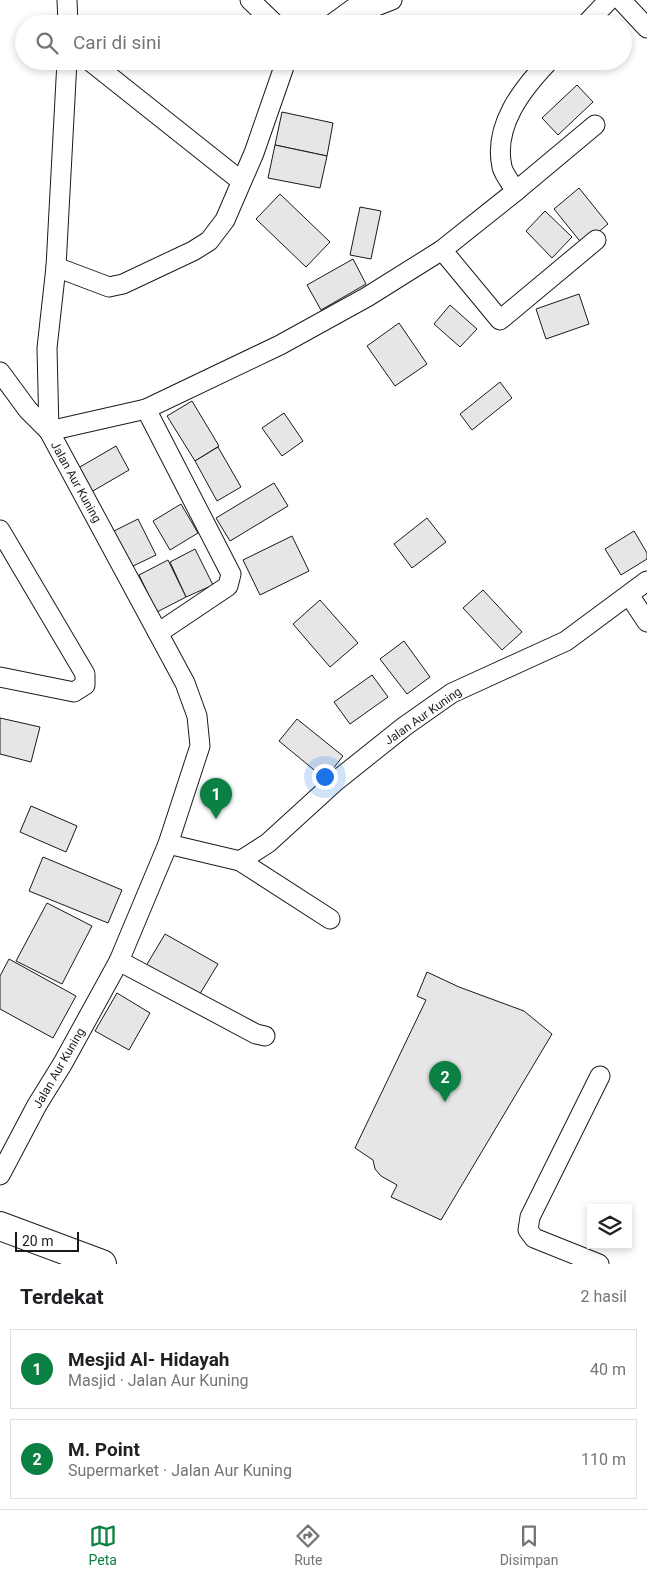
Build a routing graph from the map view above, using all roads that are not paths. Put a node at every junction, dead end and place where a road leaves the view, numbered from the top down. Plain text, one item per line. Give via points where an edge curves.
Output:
1 (67, 0) edge
2 (250, 0) edge
3 (392, 0) edge
4 (609, 0) edge
5 (621, 0) edge
6 (356, 4) edge
7 (68, 15) edge
8 (266, 15) edge
9 (343, 15) edge
10 (595, 15) edge
11 (647, 28) edge
12 (67, 70) edge
13 (101, 70) edge
14 (283, 70) edge
15 (542, 70) edge
16 (595, 125) dead end
17 (241, 181) junction
18 (516, 190) junction
19 (596, 240) dead end
20 (442, 250) junction
21 (56, 267) junction
22 (0, 372) edge
23 (146, 409) junction
24 (49, 432) junction
25 (0, 530) edge
26 (647, 581) edge
27 (629, 595) junction
28 (647, 622) edge
29 (158, 633) junction
30 (0, 677) edge
31 (168, 844) junction
32 (240, 861) junction
33 (330, 919) dead end
34 (119, 961) junction
35 (265, 1036) dead end
36 (600, 1076) dead end
37 (0, 1175) edge
38 (0, 1226) edge
39 (102, 1264) edge
40 (599, 1264) edge

1 - 7 street
2 - 8 street
3 - 6 street via 374,7
4 - 10 street
5 - 11 street
6 - 9 street
12 - 21 street, Jalan Aur Kuning
13 - 17 street
14 - 17 street via 254,154
15 - 18 street via 507,116 502,136 502,169
16 - 18 street
17 - 21 street via 225,220 209,240 193,251 123,284 98,285
18 - 20 street
19 - 20 street via 500,320
20 - 23 street via 280,346
21 - 24 street, Jalan Aur Kuning via 47,348
22 - 24 street
23 - 24 street
23 - 29 street via 230,574 228,586
24 - 29 street, Jalan Aur Kuning
25 - 30 street via 86,680 85,685 74,692
26 - 27 street, Jalan Aur Kuning
27 - 28 street
27 - 32 street, Jalan Aur Kuning via 566,641 452,693 405,726 336,781 268,843
29 - 31 street, Jalan Aur Kuning via 193,702 200,746
31 - 32 street
31 - 34 street, Jalan Aur Kuning
32 - 33 street
34 - 35 street
34 - 37 street, Jalan Aur Kuning
36 - 40 street via 530,1217 528,1230 534,1238
38 - 39 highway

